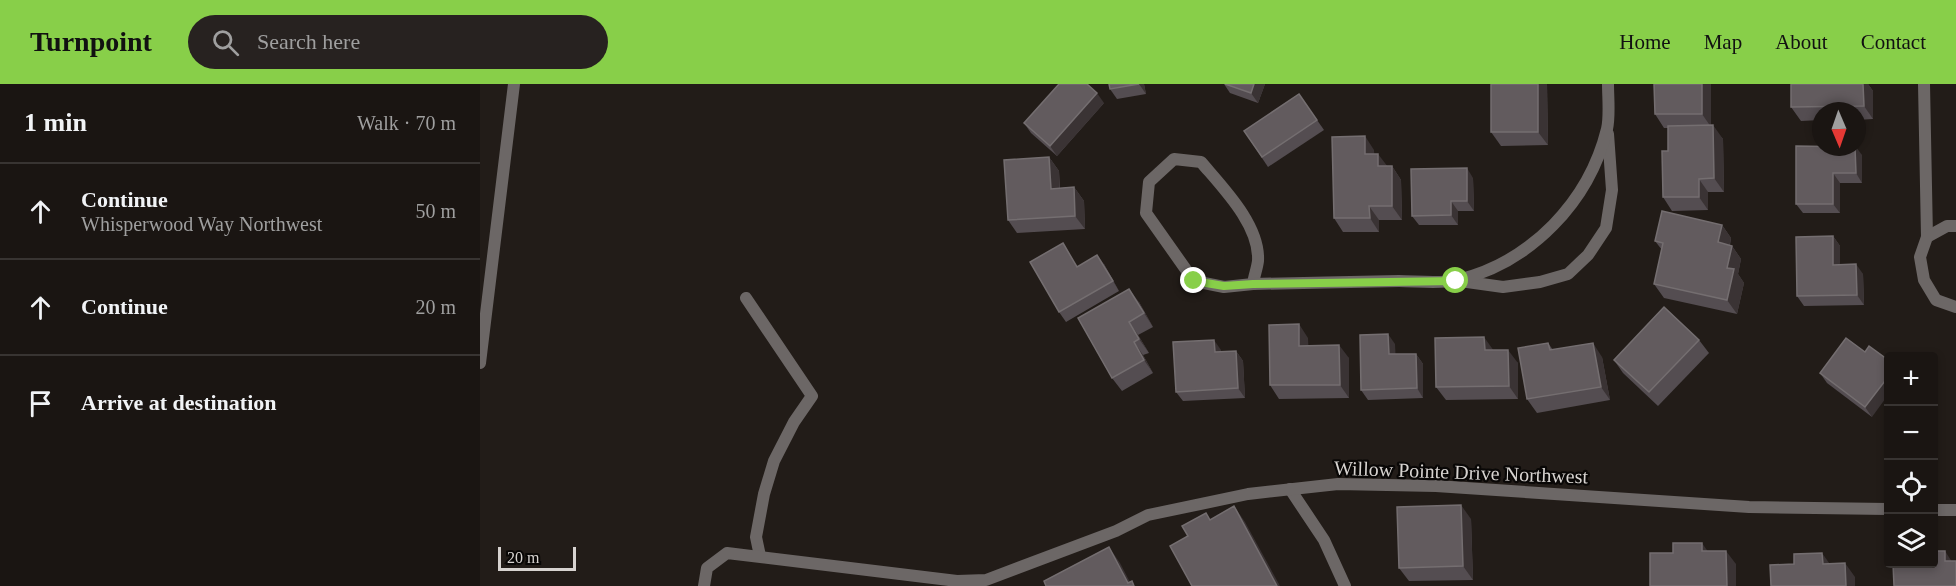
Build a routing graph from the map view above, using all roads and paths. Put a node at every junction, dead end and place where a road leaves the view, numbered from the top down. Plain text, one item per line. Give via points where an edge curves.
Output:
1 (514, 84) edge
2 (1608, 84) edge
3 (1924, 84) edge
4 (1608, 127) junction
5 (1956, 226) edge
6 (1927, 237) junction
7 (1456, 281) junction
8 (1253, 284) junction
9 (746, 298) dead end
10 (1956, 308) edge
11 (480, 363) edge
12 (1290, 489) junction
13 (1884, 509) edge
14 (1938, 510) edge
15 (1956, 510) edge
16 (760, 556) junction
17 (986, 583) edge
18 (704, 586) edge
19 (1345, 586) edge

1 - 11 street
2 - 4 street
3 - 6 street
4 - 7 street via 1585,187 1557,224 1519,254
4 - 7 street via 1612,190 1606,228 1588,255 1568,274 1540,282 1503,287
5 - 6 street via 1947,226
6 - 10 street via 1920,257 1924,280 1936,300
7 - 8 street
8 - 8 street via 1258,260 1255,236 1235,203 1201,162 1173,159 1149,182 1146,213 1194,281 1224,286
9 - 16 street via 813,396 774,461 756,537
12 - 13 street, Willow Pointe Drive Northwest via 1338,484 1436,486 1749,507
12 - 17 street, Willow Pointe Drive Northwest via 1148,515
12 - 19 street via 1324,540
14 - 15 street
16 - 17 street, Willow Pointe Drive Northwest
16 - 18 street, Willow Pointe Drive Northwest via 727,553 707,568

